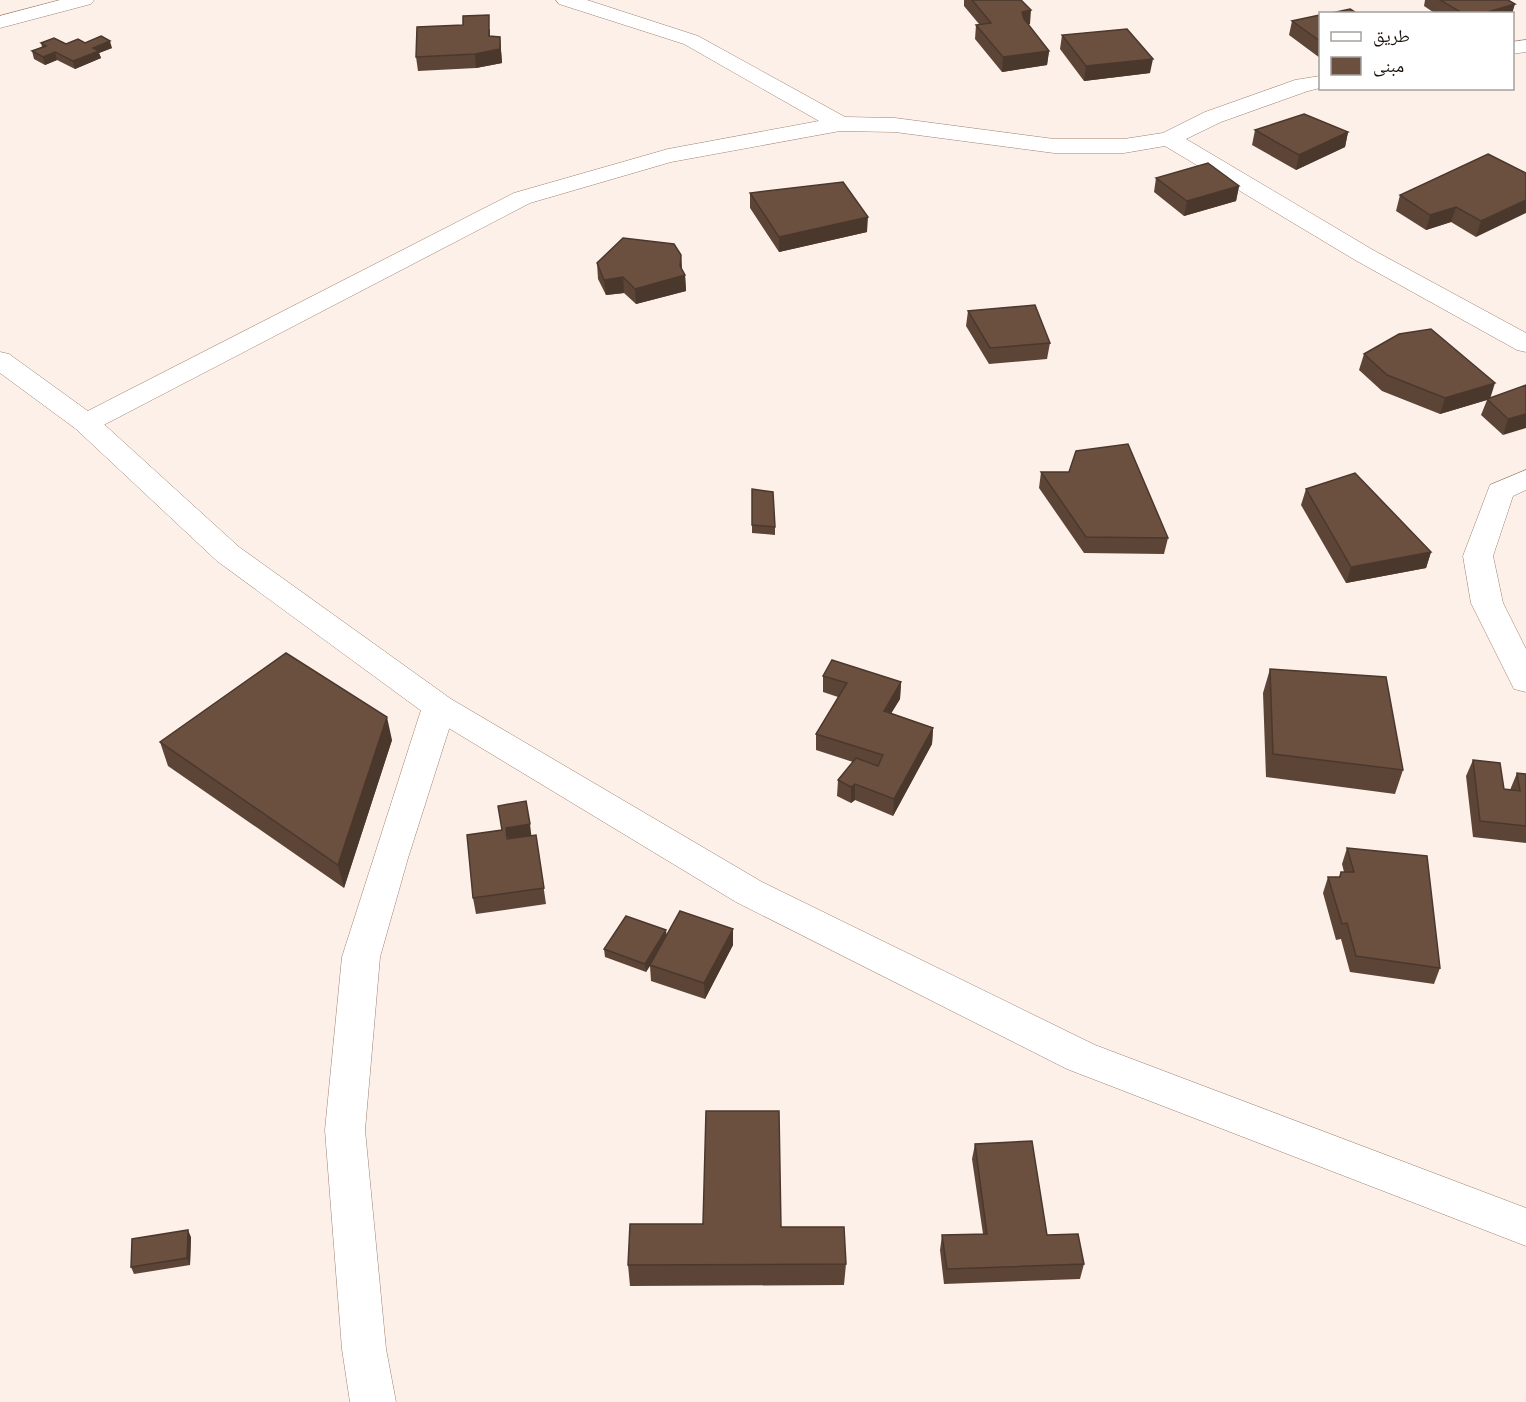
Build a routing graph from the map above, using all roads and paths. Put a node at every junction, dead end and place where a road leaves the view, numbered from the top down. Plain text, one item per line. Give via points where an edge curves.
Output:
1 (84, 0) edge
2 (566, 0) edge
3 (0, 22) edge
4 (1319, 82) edge
5 (840, 124) junction
6 (1169, 139) junction
7 (1526, 344) edge
8 (0, 360) edge
9 (86, 423) junction
10 (1526, 479) edge
11 (1526, 681) edge
12 (439, 707) junction
13 (1526, 1227) edge
14 (373, 1402) edge

1 - 3 street
2 - 5 street via 691,40
4 - 6 street via 1213,117
5 - 6 street via 895,125 1054,146 1124,146
5 - 9 street via 668,156 522,198
6 - 7 street via 1364,255
8 - 9 street
9 - 12 street via 228,554
10 - 11 street via 1500,491 1478,556 1487,603
12 - 13 street via 748,892 1081,1057
12 - 14 street via 361,957 345,1130 364,1349

